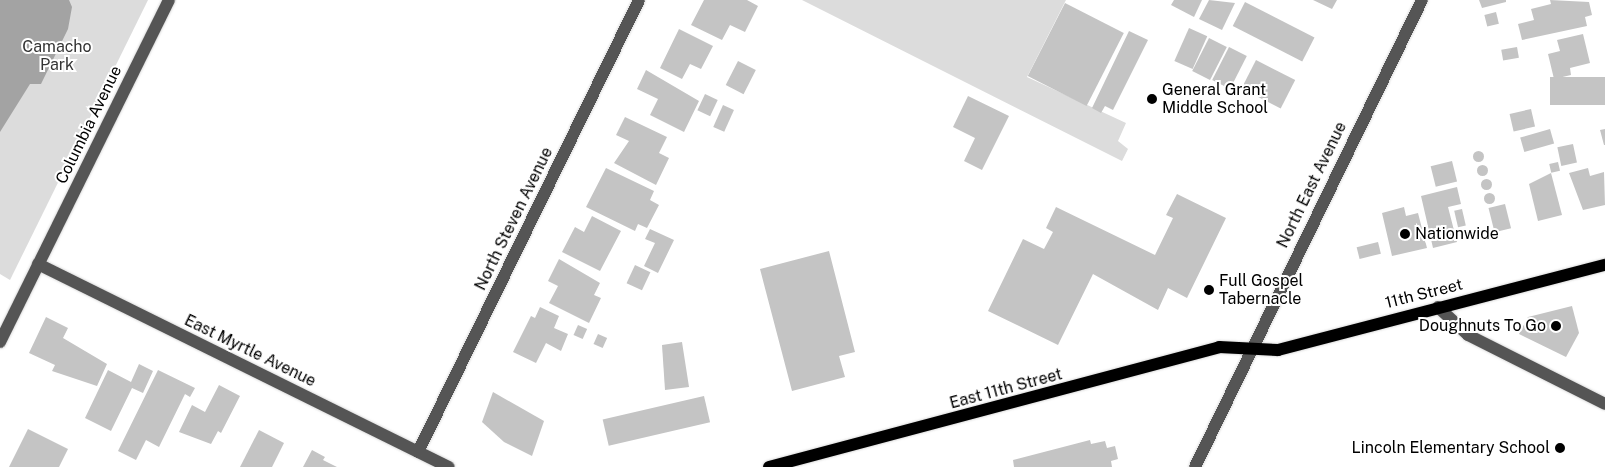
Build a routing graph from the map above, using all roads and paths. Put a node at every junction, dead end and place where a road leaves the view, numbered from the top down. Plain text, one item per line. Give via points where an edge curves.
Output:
1 (169, 0) edge
2 (639, 0) edge
3 (1422, 0) edge
4 (38, 264) junction
5 (1605, 265) edge
6 (1438, 307) junction
7 (0, 342) edge
8 (1250, 349) junction
9 (1605, 404) edge
10 (418, 452) junction
11 (448, 467) edge
12 (769, 467) edge
13 (1195, 467) edge

1 - 4 street, Columbia Avenue
2 - 10 street, North Steven Avenue
3 - 8 street, North East Avenue
4 - 7 street, Columbia Avenue
4 - 10 street, East Myrtle Avenue
5 - 6 main road, 11th Street
6 - 8 main road, 11th Street via 1278,350
6 - 9 street via 1468,335
8 - 12 main road, East 11th Street via 1219,347
8 - 13 street, North East Avenue
10 - 11 street, East Myrtle Avenue

